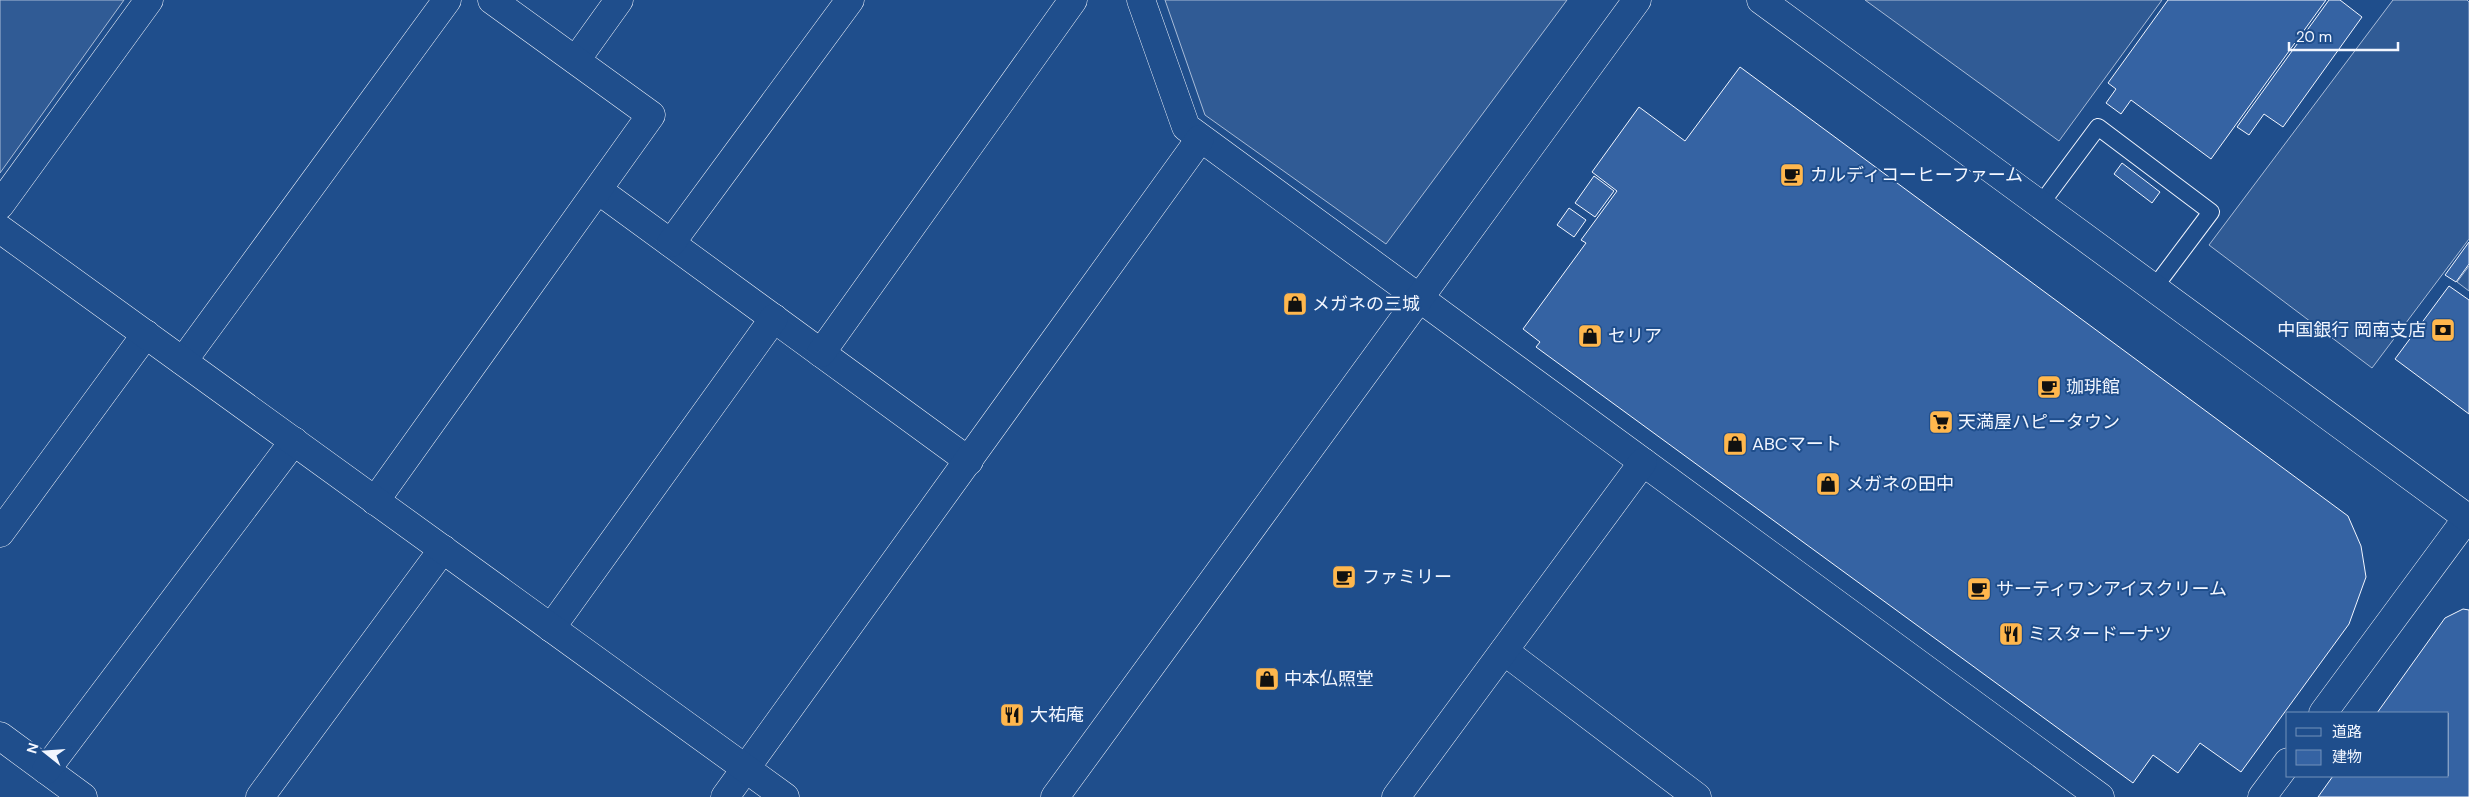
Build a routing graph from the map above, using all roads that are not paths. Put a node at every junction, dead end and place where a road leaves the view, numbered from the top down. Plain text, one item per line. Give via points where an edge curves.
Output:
1 (149, 0) edge
2 (447, 0) edge
3 (492, 0) edge
4 (619, 0) edge
5 (850, 0) edge
6 (1073, 0) edge
7 (1141, 0) edge
8 (1637, 0) edge
9 (1761, 0) edge
10 (576, 60) junction
11 (1200, 139) junction
12 (598, 190) junction
13 (2040, 204) junction
14 (0, 205) edge
15 (0, 228) edge
16 (671, 244) junction
17 (2154, 288) junction
18 (1418, 298) junction
19 (774, 318) junction
20 (146, 334) junction
21 (821, 353) junction
22 (183, 361) junction
23 (294, 441) junction
24 (969, 460) junction
25 (1643, 462) junction
26 (375, 501) junction
27 (2468, 517) edge
28 (0, 534) edge
29 (443, 549) junction
30 (551, 628) junction
31 (1504, 650) junction
32 (2324, 712) edge
33 (0, 736) edge
34 (2286, 765) edge
35 (747, 769) junction
36 (46, 770) junction
37 (1688, 795) edge
38 (83, 797) edge
39 (260, 797) edge
40 (725, 797) edge
41 (785, 797) edge
42 (1055, 797) edge
43 (1396, 797) edge
44 (2100, 797) edge
45 (2262, 797) edge

1 - 14 street
2 - 22 street
3 - 10 street
4 - 10 street
5 - 16 street
6 - 21 street
7 - 11 street via 1186,127
8 - 18 street
9 - 13 street
10 - 12 street via 650,115
11 - 18 street
11 - 24 street
12 - 16 street
12 - 26 street
13 - 17 street
13 - 17 lane via 2098,127 2210,212
15 - 20 street
16 - 19 street
17 - 27 street
18 - 25 street
18 - 42 street
19 - 21 street
19 - 30 street
20 - 22 street
20 - 28 street
21 - 24 street
22 - 23 street
23 - 26 street
23 - 36 street
24 - 35 street
25 - 31 street
25 - 44 street
26 - 29 street
27 - 32 street
29 - 30 street
29 - 39 street
30 - 35 street
31 - 37 street
31 - 43 street
33 - 36 street
34 - 45 street
35 - 40 street
35 - 41 street
36 - 38 street

